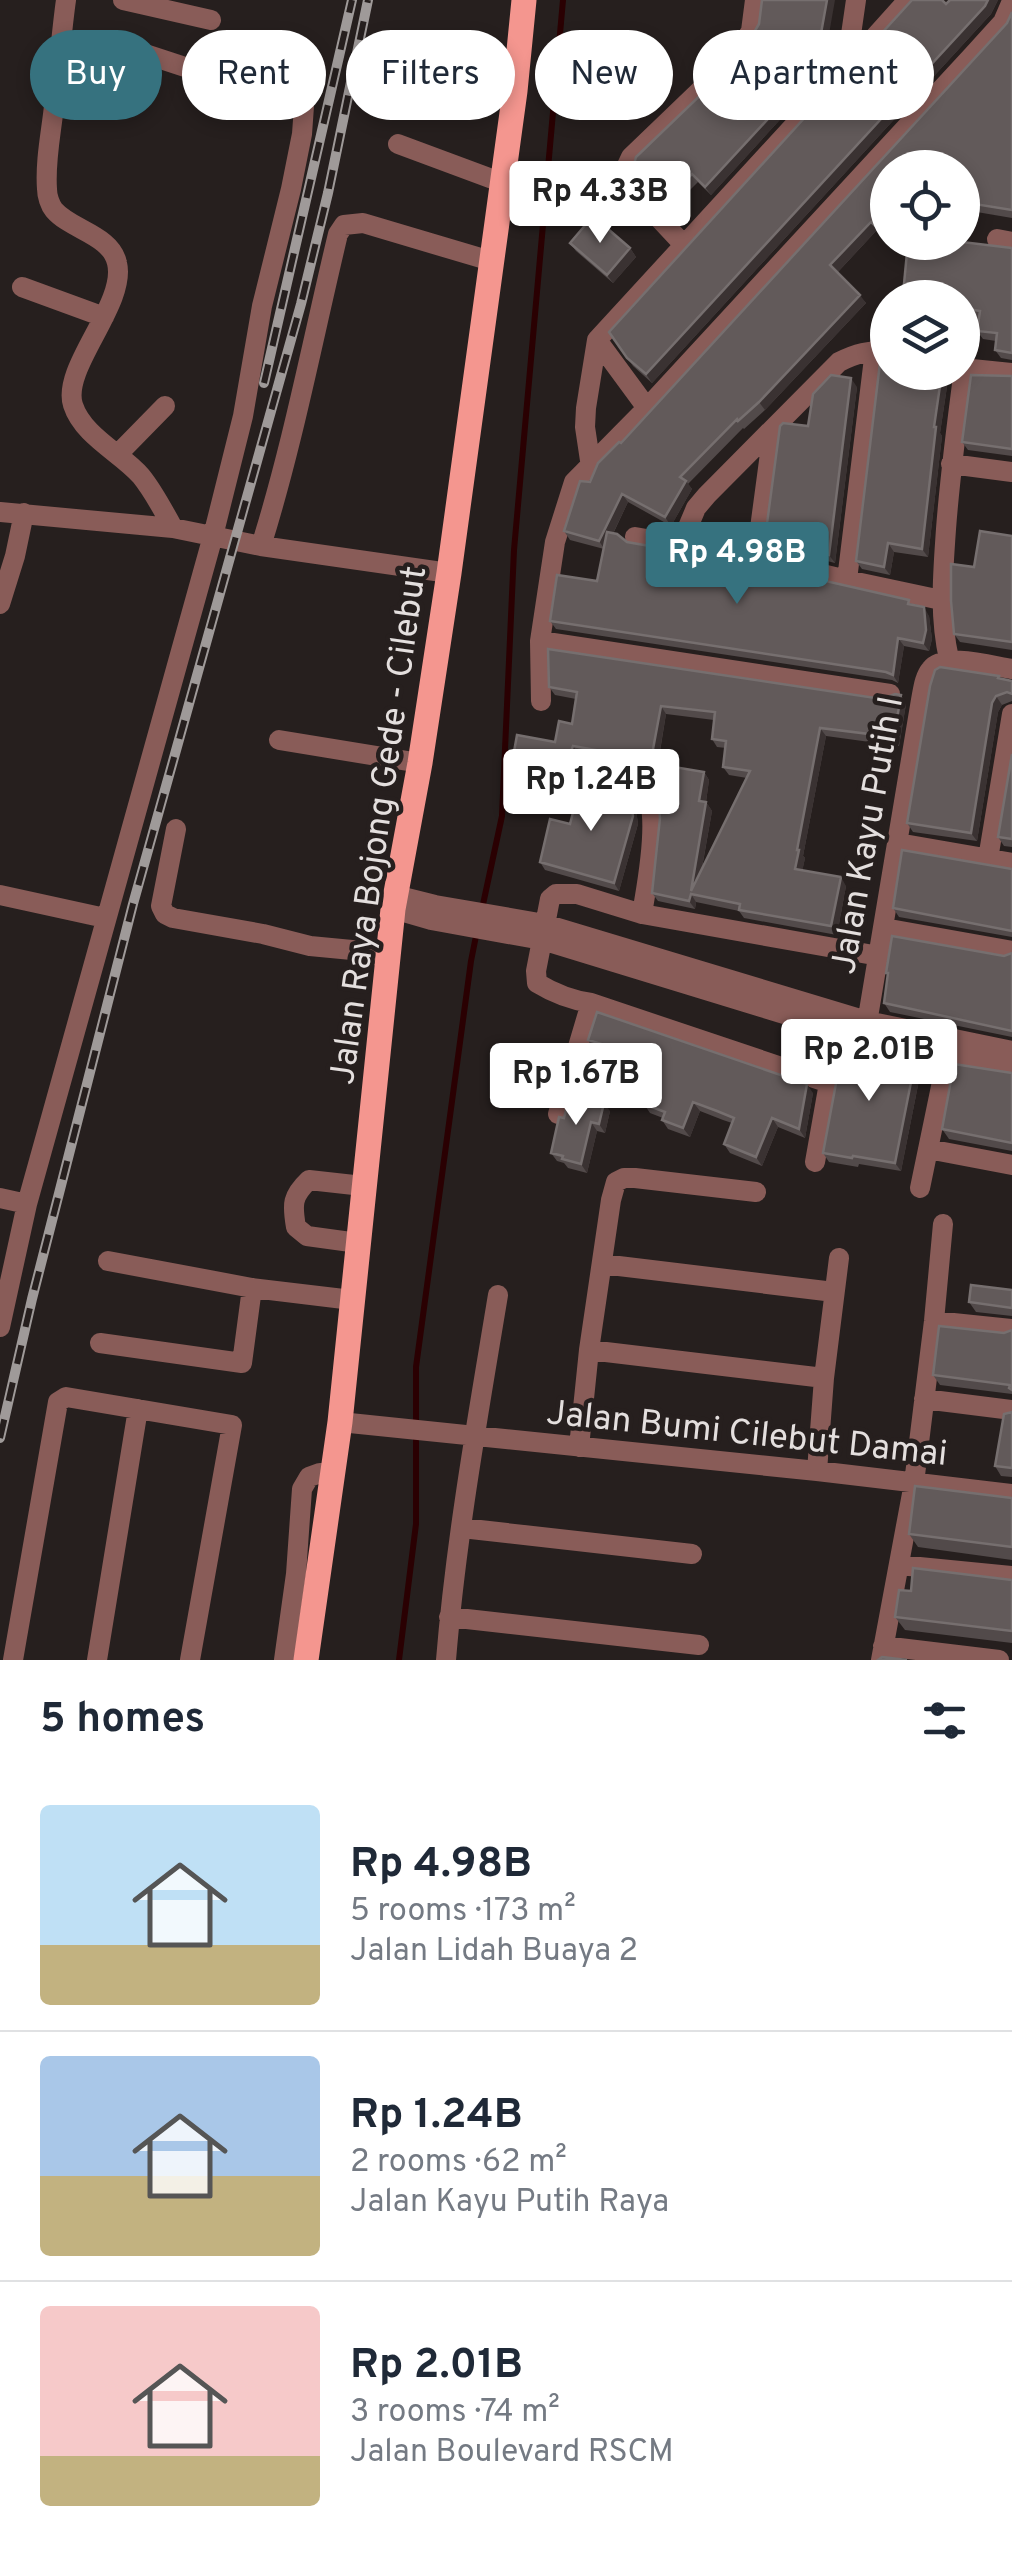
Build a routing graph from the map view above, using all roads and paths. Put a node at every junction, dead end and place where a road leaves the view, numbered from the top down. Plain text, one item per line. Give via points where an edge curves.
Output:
1 (66, 0) edge
2 (124, 0) edge
3 (524, 0) edge
4 (856, 0) edge
5 (908, 0) edge
6 (748, 1) edge
7 (1012, 1) edge
8 (211, 20) dead end
9 (852, 30) edge
10 (881, 30) edge
11 (162, 59) edge
12 (799, 120) edge
13 (398, 144) dead end
14 (502, 183) junction
15 (684, 246) junction
16 (491, 261) junction
17 (22, 287) dead end
18 (104, 317) junction
19 (596, 340) junction
20 (870, 353) edge
21 (980, 370) edge
22 (1012, 373) edge
23 (875, 390) edge
24 (961, 390) edge
25 (165, 406) dead end
26 (647, 408) junction
27 (773, 431) junction
28 (118, 454) junction
29 (951, 464) junction
30 (590, 467) junction
31 (1012, 472) edge
32 (0, 512) edge
33 (24, 513) junction
34 (174, 528) junction
35 (212, 536) junction
36 (635, 537) dead end
37 (260, 546) junction
38 (680, 546) junction
39 (756, 558) junction
40 (449, 574) junction
41 (847, 580) junction
42 (941, 600) junction
43 (0, 604) edge
44 (540, 641) junction
45 (949, 659) junction
46 (1012, 669) edge
47 (890, 694) edge
48 (541, 701) dead end
49 (1012, 714) edge
50 (279, 740) dead end
51 (420, 763) junction
52 (586, 773) dead end
53 (176, 828) dead end
54 (898, 843) junction
55 (988, 859) junction
56 (1012, 863) edge
57 (0, 896) edge
58 (394, 902) junction
59 (642, 914) junction
60 (104, 918) junction
61 (884, 928) junction
62 (544, 932) junction
63 (1012, 951) edge
64 (879, 956) junction
65 (388, 958) junction
66 (591, 1004) junction
67 (855, 1026) junction
68 (949, 1048) junction
69 (1012, 1051) edge
70 (1012, 1069) edge
71 (830, 1084) junction
72 (558, 1114) edge
73 (928, 1149) junction
74 (815, 1162) dead end
75 (1012, 1165) edge
76 (364, 1186) junction
77 (920, 1188) dead end
78 (756, 1192) dead end
79 (0, 1198) edge
80 (27, 1204) junction
81 (943, 1224) dead end
82 (358, 1243) junction
83 (839, 1258) dead end
84 (108, 1261) dead end
85 (602, 1264) junction
86 (252, 1288) junction
87 (834, 1292) junction
88 (498, 1295) dead end
89 (352, 1300) junction
90 (2, 1318) edge
91 (934, 1321) junction
92 (1012, 1329) edge
93 (100, 1343) dead end
94 (589, 1350) junction
95 (824, 1378) junction
96 (924, 1400) junction
97 (138, 1410) junction
98 (1012, 1410) edge
99 (340, 1422) junction
100 (475, 1435) junction
101 (579, 1447) junction
102 (817, 1472) junction
103 (914, 1484) junction
104 (1012, 1494) edge
105 (462, 1528) junction
106 (692, 1554) dead end
107 (899, 1565) junction
108 (1012, 1576) edge
109 (449, 1618) junction
110 (699, 1644) dead end
111 (882, 1653) edge
112 (295, 1656) edge
113 (13, 1660) edge
114 (97, 1660) edge
115 (190, 1660) edge
116 (446, 1660) edge
117 (999, 1660) edge

1 - 18 street via 47,194 53,209 98,239 117,261 118,280
2 - 8 street
3 - 14 main road, Jalan Raya Bojong Gede - Cilebut
4 - 9 street
5 - 10 street
6 - 15 street via 751,31 734,58 631,157 624,172 626,183
7 - 26 street via 973,55
11 - 35 street via 304,106 292,189
12 - 15 street
13 - 14 street
14 - 16 main road, Jalan Raya Bojong Gede - Cilebut
15 - 19 street
16 - 37 street via 363,223 344,225
16 - 40 main road, Jalan Raya Bojong Gede - Cilebut
17 - 18 street
18 - 28 street via 78,372 73,406
19 - 26 street
19 - 30 street via 585,427
20 - 27 street via 839,362
21 - 22 street
23 - 41 street
24 - 29 street
25 - 28 street
26 - 30 street
27 - 38 street via 696,508
27 - 39 street
28 - 34 street via 141,476
29 - 31 street
29 - 42 street
30 - 44 street via 574,482 556,542
32 - 33 street
33 - 34 street
33 - 43 street
34 - 35 street
35 - 37 street
35 - 60 street
36 - 38 street
37 - 40 street
38 - 39 street
39 - 41 street
40 - 51 main road, Jalan Raya Bojong Gede - Cilebut
41 - 42 street
42 - 45 street
44 - 47 street
44 - 48 street
45 - 46 street
45 - 54 street, Jalan Kayu Putih I via 928,672
49 - 55 street
50 - 51 street
51 - 58 main road, Jalan Raya Bojong Gede - Cilebut
52 - 59 street via 648,793 651,844
53 - 65 street via 165,914
54 - 55 street
54 - 61 street, Jalan Kayu Putih I
55 - 56 street
57 - 60 street
58 - 62 street
58 - 65 main road, Jalan Raya Bojong Gede - Cilebut
59 - 62 street via 556,894
59 - 64 street
60 - 80 street
61 - 63 street
61 - 64 street, Jalan Kayu Putih I
62 - 66 street via 537,983
62 - 67 street
64 - 67 street, Jalan Kayu Putih I
65 - 76 main road, Jalan Raya Bojong Gede - Cilebut
66 - 71 street
66 - 72 street
67 - 68 street
67 - 71 street, Jalan Kayu Putih I
68 - 69 street
68 - 70 street
68 - 73 street
71 - 74 street, Jalan Kayu Putih I
73 - 75 street
73 - 77 street
76 - 82 main road, Jalan Raya Bojong Gede - Cilebut
76 - 82 street via 308,1180 296,1192 293,1209 296,1227 307,1236
78 - 85 street via 624,1178 611,1200
79 - 80 street
80 - 90 street
81 - 91 street
82 - 89 main road, Jalan Raya Bojong Gede - Cilebut
83 - 87 street
84 - 86 street
85 - 87 street
85 - 94 street
86 - 89 street
86 - 93 street via 242,1363
87 - 95 street
88 - 100 street
89 - 99 main road, Jalan Raya Bojong Gede - Cilebut
91 - 92 street
91 - 96 street
94 - 95 street
94 - 101 street
95 - 102 street
96 - 98 street
96 - 103 street
97 - 113 street via 66,1397 58,1402
97 - 114 street
97 - 115 street via 232,1425
99 - 100 street, Jalan Bumi Cilebut Damai
99 - 112 main road, Jalan Raya Bojong Gede - Cilebut
100 - 101 street, Jalan Bumi Cilebut Damai
100 - 105 street
101 - 102 street, Jalan Bumi Cilebut Damai
102 - 103 street, Jalan Bumi Cilebut Damai
103 - 104 street, Jalan Bumi Cilebut Damai
103 - 107 street
105 - 106 street
105 - 109 street
107 - 108 street
107 - 111 street
109 - 110 street
109 - 116 street
111 - 117 street

